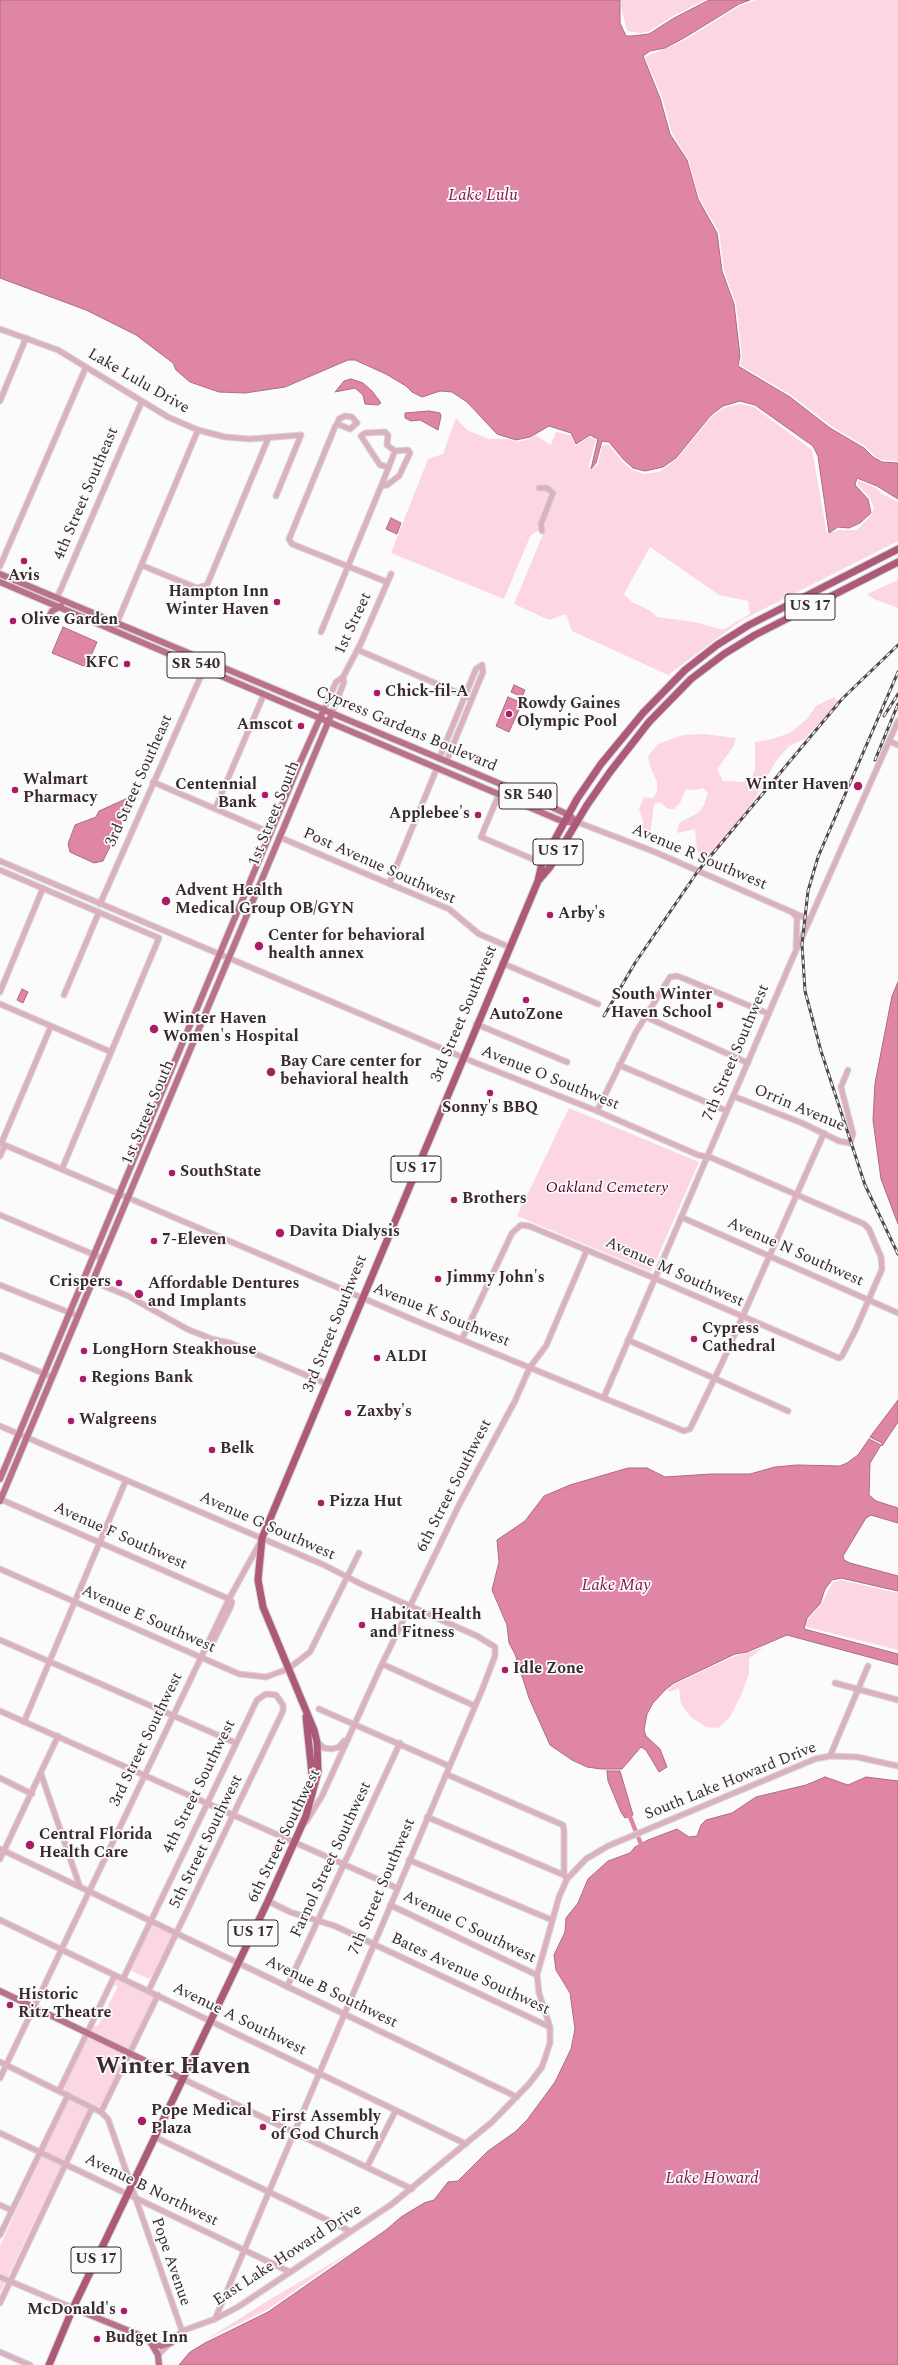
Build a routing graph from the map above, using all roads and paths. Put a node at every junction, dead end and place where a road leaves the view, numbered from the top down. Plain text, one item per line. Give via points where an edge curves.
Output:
1 (0, 329) edge
2 (26, 338) junction
3 (86, 366) junction
4 (0, 401) edge
5 (142, 401) junction
6 (337, 424) dead end
7 (198, 430) junction
8 (268, 439) junction
9 (395, 451) junction
10 (389, 467) junction
11 (381, 486) junction
12 (539, 488) dead end
13 (276, 496) dead end
14 (542, 531) dead end
15 (898, 549) edge
16 (898, 562) edge
17 (141, 565) junction
18 (0, 566) edge
19 (348, 567) junction
20 (0, 574) edge
21 (391, 574) dead end
22 (388, 581) junction
23 (0, 582) edge
24 (30, 595) junction
25 (57, 598) junction
26 (58, 606) junction
27 (86, 610) junction
28 (50, 615) dead end
29 (117, 623) junction
30 (114, 630) junction
31 (321, 632) dead end
32 (358, 650) junction
33 (204, 669) junction
34 (240, 675) junction
35 (343, 677) junction
36 (235, 682) junction
37 (265, 686) junction
38 (264, 694) junction
39 (466, 696) junction
40 (472, 699) junction
41 (324, 710) junction
42 (332, 713) junction
43 (320, 718) junction
44 (328, 721) junction
45 (898, 721) edge
46 (889, 741) junction
47 (898, 745) edge
48 (439, 759) junction
49 (446, 762) junction
50 (437, 768) junction
51 (153, 782) junction
52 (500, 794) junction
53 (215, 809) junction
54 (569, 814) junction
55 (564, 822) junction
56 (577, 822) junction
57 (271, 832) junction
58 (279, 837) junction
59 (0, 861) edge
60 (542, 863) junction
61 (0, 870) edge
62 (538, 881) junction
63 (389, 884) junction
64 (43, 888) junction
65 (242, 903) junction
66 (100, 904) junction
67 (98, 912) junction
68 (793, 913) junction
69 (810, 920) junction
70 (241, 929) junction
71 (509, 947) junction
72 (796, 951) junction
73 (221, 953) junction
74 (230, 957) junction
75 (502, 963) junction
76 (0, 992) edge
77 (64, 995) dead end
78 (0, 1004) edge
79 (598, 1004) dead end
80 (769, 1014) junction
81 (646, 1017) junction
82 (476, 1024) junction
83 (51, 1026) junction
84 (111, 1052) junction
85 (463, 1056) junction
86 (567, 1062) dead end
87 (748, 1063) junction
88 (619, 1065) junction
89 (848, 1070) dead end
90 (734, 1096) junction
91 (597, 1111) junction
92 (727, 1111) junction
93 (824, 1133) junction
94 (2, 1144) edge
95 (0, 1156) edge
96 (707, 1157) junction
97 (62, 1169) junction
98 (120, 1193) junction
99 (796, 1195) junction
100 (127, 1198) junction
101 (0, 1215) edge
102 (681, 1217) junction
103 (587, 1250) junction
104 (94, 1255) junction
105 (769, 1256) junction
106 (102, 1258) junction
107 (654, 1278) junction
108 (92, 1281) junction
109 (0, 1285) edge
110 (362, 1297) junction
111 (869, 1300) junction
112 (898, 1313) edge
113 (70, 1314) junction
114 (78, 1316) junction
115 (742, 1318) junction
116 (462, 1339) junction
117 (628, 1340) junction
118 (0, 1355) edge
119 (530, 1367) junction
120 (44, 1373) junction
121 (52, 1376) junction
122 (714, 1377) junction
123 (327, 1384) junction
124 (604, 1397) junction
125 (788, 1411) dead end
126 (0, 1426) edge
127 (19, 1434) junction
128 (27, 1438) junction
129 (0, 1479) edge
130 (126, 1480) junction
131 (0, 1500) edge
132 (262, 1538) junction
133 (100, 1542) junction
134 (359, 1553) dead end
135 (0, 1569) edge
136 (348, 1577) junction
137 (229, 1599) junction
138 (74, 1602) junction
139 (411, 1606) junction
140 (0, 1640) edge
141 (496, 1652) joint
142 (202, 1657) junction
143 (50, 1661) junction
144 (382, 1664) junction
145 (868, 1666) dead end
146 (288, 1669) junction
147 (835, 1683) dead end
148 (859, 1690) junction
149 (898, 1700) edge
150 (282, 1703) joint
151 (474, 1706) junction
152 (319, 1709) dead end
153 (0, 1712) edge
154 (306, 1715) junction
155 (174, 1716) junction
156 (24, 1722) junction
157 (354, 1723) junction
158 (58, 1736) junction
159 (348, 1736) junction
160 (317, 1742) junction
161 (236, 1743) junction
162 (400, 1744) junction
163 (830, 1756) junction
164 (449, 1766) junction
165 (898, 1766) edge
166 (41, 1774) junction
167 (446, 1774) junction
168 (145, 1775) junction
169 (0, 1778) edge
170 (313, 1787) junction
171 (32, 1794) junction
172 (207, 1802) junction
173 (234, 1816) junction
174 (427, 1817) junction
175 (301, 1830) junction
176 (295, 1844) junction
177 (2, 1850) edge
178 (0, 1859) edge
179 (409, 1860) junction
180 (345, 1865) junction
181 (566, 1877) junction
182 (80, 1887) junction
183 (397, 1888) junction
184 (89, 1892) junction
185 (268, 1901) junction
186 (390, 1905) junction
187 (319, 1919) junction
188 (0, 1920) edge
189 (552, 1920) junction
190 (151, 1922) junction
191 (177, 1934) junction
192 (374, 1944) junction
193 (62, 1949) junction
194 (238, 1963) junction
195 (115, 1975) junction
196 (537, 1975) junction
197 (124, 1979) junction
198 (287, 1987) junction
199 (149, 1990) junction
200 (0, 1991) edge
201 (158, 1995) junction
202 (34, 2007) junction
203 (344, 2014) junction
204 (212, 2020) junction
205 (550, 2027) junction
206 (87, 2033) junction
207 (130, 2053) junction
208 (0, 2062) edge
209 (6, 2065) junction
210 (319, 2073) junction
211 (0, 2078) edge
212 (183, 2079) junction
213 (59, 2091) junction
214 (68, 2095) junction
215 (517, 2097) junction
216 (92, 2108) junction
217 (396, 2110) junction
218 (101, 2112) junction
219 (294, 2132) junction
220 (0, 2133) edge
221 (155, 2137) junction
222 (466, 2144) junction
223 (40, 2152) junction
224 (66, 2164) junction
225 (367, 2167) junction
226 (131, 2187) junction
227 (412, 2189) junction
228 (269, 2191) junction
229 (131, 2196) junction
230 (0, 2205) edge
231 (11, 2210) junction
232 (350, 2231) junction
233 (0, 2235) edge
234 (244, 2250) junction
235 (290, 2272) junction
236 (0, 2277) edge
237 (10, 2282) junction
238 (0, 2302) edge
239 (73, 2308) junction
240 (215, 2319) junction
241 (182, 2331) junction
242 (151, 2343) junction
243 (172, 2343) junction
244 (0, 2352) edge
245 (158, 2355) junction
246 (30, 2365) edge
247 (49, 2365) edge
248 (159, 2365) edge

1 - 2 street, Lake Lulu Drive
2 - 3 street, Lake Lulu Drive via 58,350
2 - 4 street
3 - 5 street, Lake Lulu Drive
3 - 18 street
5 - 7 street, Lake Lulu Drive via 180,423
5 - 25 street, 4th Street Southeast
6 - 19 street via 289,539 292,544
7 - 8 street, Lake Lulu Drive via 226,437
7 - 17 street
8 - 13 street, Lake Lulu Drive via 301,435
8 - 17 street via 207,585 197,588
9 - 10 street
9 - 10 street via 388,445 388,434 385,432 372,431 361,436 380,465
9 - 11 street via 408,450 410,453 399,476 387,485
10 - 11 street
11 - 19 street
12 - 14 street via 547,488 553,493 541,524
15 - 54 highway, US 17 via 749,625 700,657 669,684 642,713 597,770
16 - 56 highway, US 17 via 755,635 707,667 676,693 649,722 598,788
17 - 29 street
19 - 22 street
19 - 31 street
20 - 25 main road, Cypress Gardens Boulevard / SR 540
21 - 22 street
22 - 32 street, 1st Street
23 - 24 main road, Cypress Gardens Boulevard / SR 540
24 - 25 main road
24 - 26 main road, Cypress Gardens Boulevard / SR 540
25 - 27 main road, Cypress Gardens Boulevard / SR 540
26 - 27 main road
26 - 28 main road
26 - 30 main road, Cypress Gardens Boulevard / SR 540
27 - 29 main road, Cypress Gardens Boulevard / SR 540
29 - 30 street
29 - 34 main road, Cypress Gardens Boulevard / SR 540
30 - 33 main road, Cypress Gardens Boulevard / SR 540
32 - 35 street, 1st Street
32 - 39 street
33 - 34 main road
33 - 36 main road, Cypress Gardens Boulevard / SR 540
33 - 51 street, 3rd Street Southeast
34 - 37 main road, Cypress Gardens Boulevard / SR 540
35 - 41 street, 1st Street via 336,682
35 - 42 street, 1st Street via 344,682
36 - 37 main road via 240,681 261,688
36 - 38 main road, Cypress Gardens Boulevard / SR 540
37 - 41 main road, Cypress Gardens Boulevard / SR 540
38 - 43 main road, Cypress Gardens Boulevard / SR 540
38 - 53 street
39 - 40 street
39 - 40 street via 476,670 482,665 483,672
39 - 48 street
40 - 49 street
41 - 42 main road, Cypress Gardens Boulevard / SR 540
41 - 43 main road, 1st Street South
42 - 44 main road, 1st Street South
42 - 48 main road, Cypress Gardens Boulevard / SR 540
43 - 44 main road, Cypress Gardens Boulevard / SR 540
43 - 57 main road, 1st Street South
44 - 50 main road, Cypress Gardens Boulevard / SR 540
44 - 58 main road, 1st Street South
45 - 46 street, 7th Street Southwest
46 - 47 street
46 - 69 street, 7th Street Southwest
48 - 49 main road, Cypress Gardens Boulevard / SR 540
49 - 54 main road, Cypress Gardens Boulevard / SR 540
50 - 52 main road, Cypress Gardens Boulevard / SR 540
50 - 63 street
51 - 53 street
51 - 66 street, 3rd Street Southeast
52 - 55 main road, Cypress Gardens Boulevard / SR 540
52 - 60 street via 481,837
53 - 57 street
54 - 55 highway, US 17
54 - 56 main road, Cypress Gardens Boulevard / SR 540
55 - 56 main road, Cypress Gardens Boulevard / SR 540
55 - 60 highway, 3rd Street Southwest / US 17
56 - 62 highway, 3rd Street Southwest / US 17 via 550,867
56 - 68 street, Avenue R Southwest via 655,852
57 - 65 main road, 1st Street South
58 - 63 street, Post Avenue Southwest
58 - 70 main road, 1st Street South
59 - 66 street, Avenue O Southwest
60 - 62 highway, 3rd Street Southwest / US 17
61 - 64 street
62 - 71 highway, 3rd Street Southwest / US 17
63 - 71 street, Post Avenue Southwest via 449,909 479,934
64 - 67 street
64 - 76 street
65 - 70 main road via 244,910
65 - 73 main road, 1st Street South
66 - 73 street, Avenue O Southwest
67 - 77 street
67 - 84 street via 159,938
68 - 69 street, Avenue R Southwest
68 - 72 street via 797,918
69 - 72 street, 7th Street Southwest
70 - 74 main road, 1st Street South
71 - 75 highway, 3rd Street Southwest / US 17
72 - 80 street, 7th Street Southwest
73 - 74 street, Avenue O Southwest
73 - 98 main road, 1st Street South
74 - 85 street, Avenue O Southwest
74 - 100 main road, 1st Street South
75 - 79 street
75 - 82 highway, 3rd Street Southwest / US 17
78 - 83 street
80 - 81 street via 685,979 671,977
80 - 87 street, 7th Street Southwest
81 - 87 street
81 - 88 street
82 - 85 highway, 3rd Street Southwest / US 17
82 - 86 street
83 - 84 street
83 - 94 street
84 - 97 street
85 - 91 street, Avenue O Southwest
85 - 110 highway, 3rd Street Southwest / US 17
87 - 90 street, 7th Street Southwest
88 - 91 street
88 - 92 street
89 - 93 street, Orrin Avenue via 841,1087 853,1138 850,1143 845,1143
90 - 92 street, 7th Street Southwest
90 - 93 street, Orrin Avenue
91 - 96 street, Avenue O Southwest
92 - 96 street, 7th Street Southwest
93 - 99 street
94 - 95 street
94 - 97 street, Avenue K Southwest
96 - 99 street, Avenue O Southwest
96 - 102 street, 7th Street Southwest
97 - 98 street, Avenue K Southwest
98 - 100 street, Avenue K Southwest
98 - 104 main road, 1st Street South
99 - 105 street
99 - 111 street, Avenue O Southwest via 861,1223 869,1230 882,1269
100 - 106 main road, 1st Street South
100 - 110 street, Avenue K Southwest
101 - 104 street
102 - 105 street, Avenue N Southwest
102 - 107 street, 7th Street Southwest
103 - 107 street, Avenue M Southwest
103 - 116 street, Avenue M Southwest via 529,1226 519,1226 512,1233
103 - 119 street, 6th Street Southwest via 546,1346
104 - 106 street
104 - 113 main road, 1st Street South
105 - 111 street, Avenue N Southwest
105 - 115 street
106 - 108 main road, 1st Street South
107 - 115 street, Avenue M Southwest
107 - 117 street, 7th Street Southwest
108 - 114 main road, 1st Street South
108 - 123 street via 128,1296 187,1329 230,1343
109 - 113 street
110 - 116 street, Avenue K Southwest
110 - 123 highway, 3rd Street Southwest / US 17
111 - 112 street, Avenue N Southwest
111 - 115 street, Avenue M Southwest via 839,1358
113 - 114 street
113 - 120 main road, 1st Street South
114 - 121 main road, 1st Street South
115 - 122 street
116 - 119 street, Avenue K Southwest
117 - 122 street
117 - 124 street, 7th Street Southwest
118 - 120 street
119 - 124 street, Avenue K Southwest
119 - 139 street, 6th Street Southwest via 515,1401 459,1505
120 - 121 street
120 - 127 main road, 1st Street South
121 - 128 main road, 1st Street South
122 - 124 street, Avenue K Southwest via 688,1431 681,1431
122 - 125 street
123 - 132 highway, 3rd Street Southwest / US 17
126 - 127 street, Avenue G Southwest
127 - 128 street, Avenue G Southwest
127 - 129 main road, 1st Street South
128 - 130 street, Avenue G Southwest
128 - 131 main road, 1st Street South
130 - 132 street, Avenue G Southwest
130 - 133 street
131 - 133 street, Avenue F Southwest
132 - 136 street, Avenue G Southwest
132 - 137 street, 3rd Street Southwest
132 - 146 highway, US 17 via 258,1568 260,1594
133 - 137 street, Avenue F Southwest
133 - 138 street
134 - 136 street
135 - 138 street, Avenue E Southwest
136 - 139 street, Avenue G Southwest
136 - 146 street via 316,1643 304,1658
137 - 142 street, 3rd Street Southwest
138 - 142 street, Avenue E Southwest
138 - 143 street
139 - 141 street, Avenue G Southwest via 492,1643
139 - 144 street, 6th Street Southwest
140 - 143 street
141 - 151 street, 7th Street Southwest
142 - 146 street, Avenue E Southwest via 248,1676 266,1677
142 - 155 street, 3rd Street Southwest
143 - 155 street
143 - 156 street
144 - 151 street
144 - 157 street, 6th Street Southwest
145 - 148 street
146 - 154 highway, US 17
147 - 148 street
148 - 149 street
148 - 163 street
150 - 161 street, 4th Street Southwest via 276,1695 262,1695 257,1700
150 - 173 street, 5th Street Southwest via 283,1711
151 - 164 street, 7th Street Southwest
152 - 157 street
153 - 156 street, Avenue C Southwest
154 - 160 highway, US 17
154 - 170 highway, US 17
155 - 161 street
155 - 168 street, 3rd Street Southwest
156 - 158 street, Avenue C Southwest
157 - 159 street, 6th Street Southwest
157 - 162 street
158 - 166 street
158 - 168 street, Avenue C Southwest
159 - 160 street, 6th Street Southwest via 340,1747 332,1750
159 - 175 street, 6th Street Southwest via 315,1808
160 - 170 highway, US 17 via 318,1772
161 - 172 street, 4th Street Southwest
162 - 164 street
162 - 180 street, Farnol Street Southwest
163 - 165 street via 857,1757
163 - 181 street, South Lake Howard Drive via 778,1773 596,1852
164 - 167 street, 7th Street Southwest
166 - 171 street
166 - 182 street
167 - 174 street, 7th Street Southwest
167 - 181 street via 563,1825
168 - 172 street, Avenue C Southwest
168 - 184 street, 3rd Street Southwest
169 - 171 street
170 - 175 highway, US 17
171 - 177 street
172 - 173 street, Avenue C Southwest
172 - 190 street, 4th Street Southwest
173 - 176 street, Avenue C Southwest
173 - 191 street, 5th Street Southwest
174 - 179 street, 7th Street Southwest
174 - 181 street
175 - 176 highway, 6th Street Southwest / US 17
176 - 180 street, Avenue C Southwest
176 - 185 highway, 6th Street Southwest / US 17
177 - 178 street
177 - 182 street
179 - 183 street, 7th Street Southwest
179 - 189 street
180 - 183 street, Avenue C Southwest
180 - 187 street, Farnol Street Southwest
181 - 189 street
182 - 184 street, Avenue B Southwest
183 - 186 street, 7th Street Southwest
184 - 190 street, Avenue B Southwest
184 - 193 street, 3rd Street Southwest
185 - 187 street, Bates Avenue Southwest via 290,1912
185 - 194 highway, 6th Street Southwest / US 17
186 - 192 street, 7th Street Southwest
186 - 196 street, Avenue C Southwest
187 - 192 street, Bates Avenue Southwest
187 - 198 street, Farnol Street Southwest
188 - 193 street, Avenue A Southwest
189 - 196 street
190 - 191 street, Avenue B Southwest
190 - 197 street, 4th Street Southwest
191 - 194 street, Avenue B Southwest
191 - 199 street, 5th Street Southwest
192 - 203 street, 7th Street Southwest
192 - 205 street, Bates Avenue Southwest
193 - 195 street, Avenue A Southwest
193 - 202 street, 3rd Street Southwest
194 - 198 street, Avenue B Southwest
194 - 204 highway, 6th Street Southwest / US 17
195 - 197 street, Avenue A Southwest
195 - 206 street
196 - 205 street, East Lake Howard Drive via 539,1993
197 - 199 street, Avenue A Southwest
198 - 203 street, Avenue B Southwest
199 - 201 street, Avenue A Southwest
200 - 202 main road
201 - 204 street, Avenue A Southwest
201 - 207 street
202 - 206 main road
202 - 209 street, 3rd Street Southwest
203 - 210 street, 7th Street Southwest
203 - 215 street, Avenue B Southwest
204 - 210 street, Avenue A Southwest
204 - 212 highway, 6th Street Southwest / US 17
205 - 215 street, East Lake Howard Drive via 550,2047 542,2067
206 - 207 main road
206 - 213 street
207 - 212 main road
207 - 218 street
208 - 209 street
209 - 211 street, 3rd Street Southwest
209 - 213 street
210 - 217 street, Avenue A Southwest
210 - 219 street, 7th Street Southwest
212 - 219 street
212 - 221 highway, US 17
213 - 214 street
214 - 216 street
214 - 223 street
215 - 222 street, East Lake Howard Drive
216 - 218 street
216 - 224 street
217 - 222 street, Avenue A Southwest
217 - 225 street
218 - 226 street via 108,2118
219 - 225 street
219 - 228 street, 7th Street Southwest
220 - 223 street, Avenue B Northwest
221 - 226 highway, US 17
221 - 228 street
222 - 227 street, East Lake Howard Drive
223 - 224 street, Avenue B Northwest
223 - 231 street
224 - 229 street, Avenue B Northwest
224 - 237 street
225 - 227 street
226 - 229 highway, US 17
227 - 232 street, East Lake Howard Drive
228 - 232 street
228 - 234 street, 7th Street Southwest
229 - 234 street, Avenue B Northwest
229 - 239 highway, US 17
229 - 241 street, Pope Avenue
230 - 231 street
231 - 233 street
232 - 235 street, East Lake Howard Drive
234 - 235 street, Avenue B Northwest
234 - 240 street, 7th Street Southwest
235 - 240 street, East Lake Howard Drive via 238,2307
236 - 237 street
237 - 238 street
237 - 239 street
239 - 242 main road via 136,2333
239 - 247 highway, US 17
240 - 241 street, East Lake Howard Drive
241 - 243 street
242 - 243 main road via 161,2346
242 - 245 main road
243 - 245 street
244 - 246 street
245 - 248 main road

